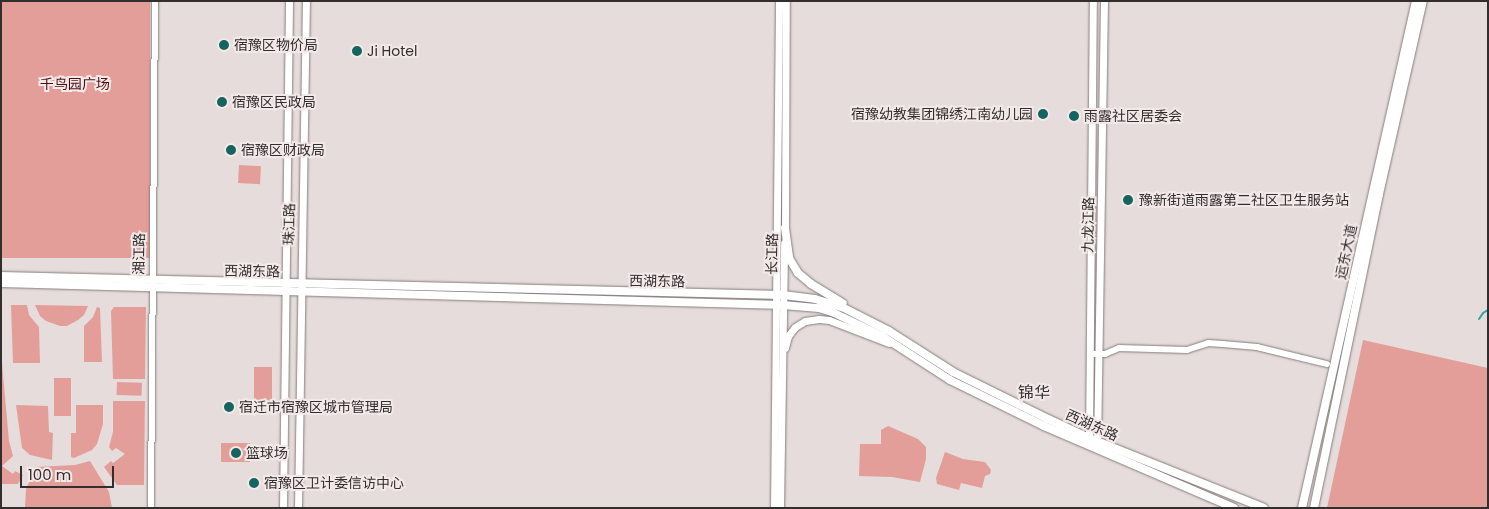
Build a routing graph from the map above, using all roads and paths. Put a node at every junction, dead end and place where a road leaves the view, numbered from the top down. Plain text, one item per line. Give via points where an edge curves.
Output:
1 (155, 1) edge
2 (290, 1) edge
3 (306, 1) edge
4 (779, 1) edge
5 (786, 1) edge
6 (1093, 1) edge
7 (1104, 1) edge
8 (1416, 1) edge
9 (1423, 1) edge
10 (785, 228) junction
11 (1, 276) edge
12 (1, 283) edge
13 (152, 285) junction
14 (286, 288) junction
15 (301, 288) junction
16 (780, 295) junction
17 (780, 305) junction
18 (890, 331) junction
19 (899, 347) junction
20 (1090, 354) junction
21 (1098, 354) junction
22 (1327, 364) dead end
23 (782, 376) junction
24 (1093, 444) junction
25 (1198, 492) junction
26 (151, 508) edge
27 (282, 508) edge
28 (298, 508) edge
29 (774, 508) edge
30 (780, 508) edge
31 (1222, 508) edge
32 (1234, 508) edge
33 (1264, 508) edge
34 (1302, 508) edge
35 (1314, 508) edge

1 - 13 street, 湘江路
2 - 14 street, 珠江路
3 - 15 street, 珠江路
4 - 16 street, 长江路
5 - 10 street, 长江路
6 - 20 street, 九龙江路
7 - 21 street, 九龙江路
8 - 34 main road, 运东大道
9 - 35 main road, 运东大道 via 1378,194
10 - 16 street, 长江路
10 - 18 main road via 789,258 798,273
11 - 13 main road, 西湖东路
12 - 13 main road, 西湖东路
13 - 14 main road, 西湖东路
13 - 26 street, 湘江路
14 - 15 main road, 西湖东路
14 - 27 street, 珠江路
15 - 16 main road, 西湖东路
15 - 17 main road, 西湖东路
15 - 28 street, 珠江路
16 - 17 street, 长江路
16 - 18 main road, 西湖东路 via 830,302
17 - 19 main road, 西湖东路 via 809,306 832,312
17 - 23 street, 长江路
17 - 29 street, 长江路
18 - 24 main road, 西湖东路 via 972,382
19 - 23 street via 829,320 811,320 800,324 788,336
19 - 24 main road, 西湖东路 via 967,388
20 - 21 street
20 - 24 street, 九龙江路
21 - 22 street via 1119,348 1187,350 1208,343 1257,348
21 - 24 street, 九龙江路
23 - 30 street, 长江路
24 - 25 main road, 西湖东路
24 - 33 main road, 西湖东路
25 - 31 main road
25 - 32 main road, 西湖东路

